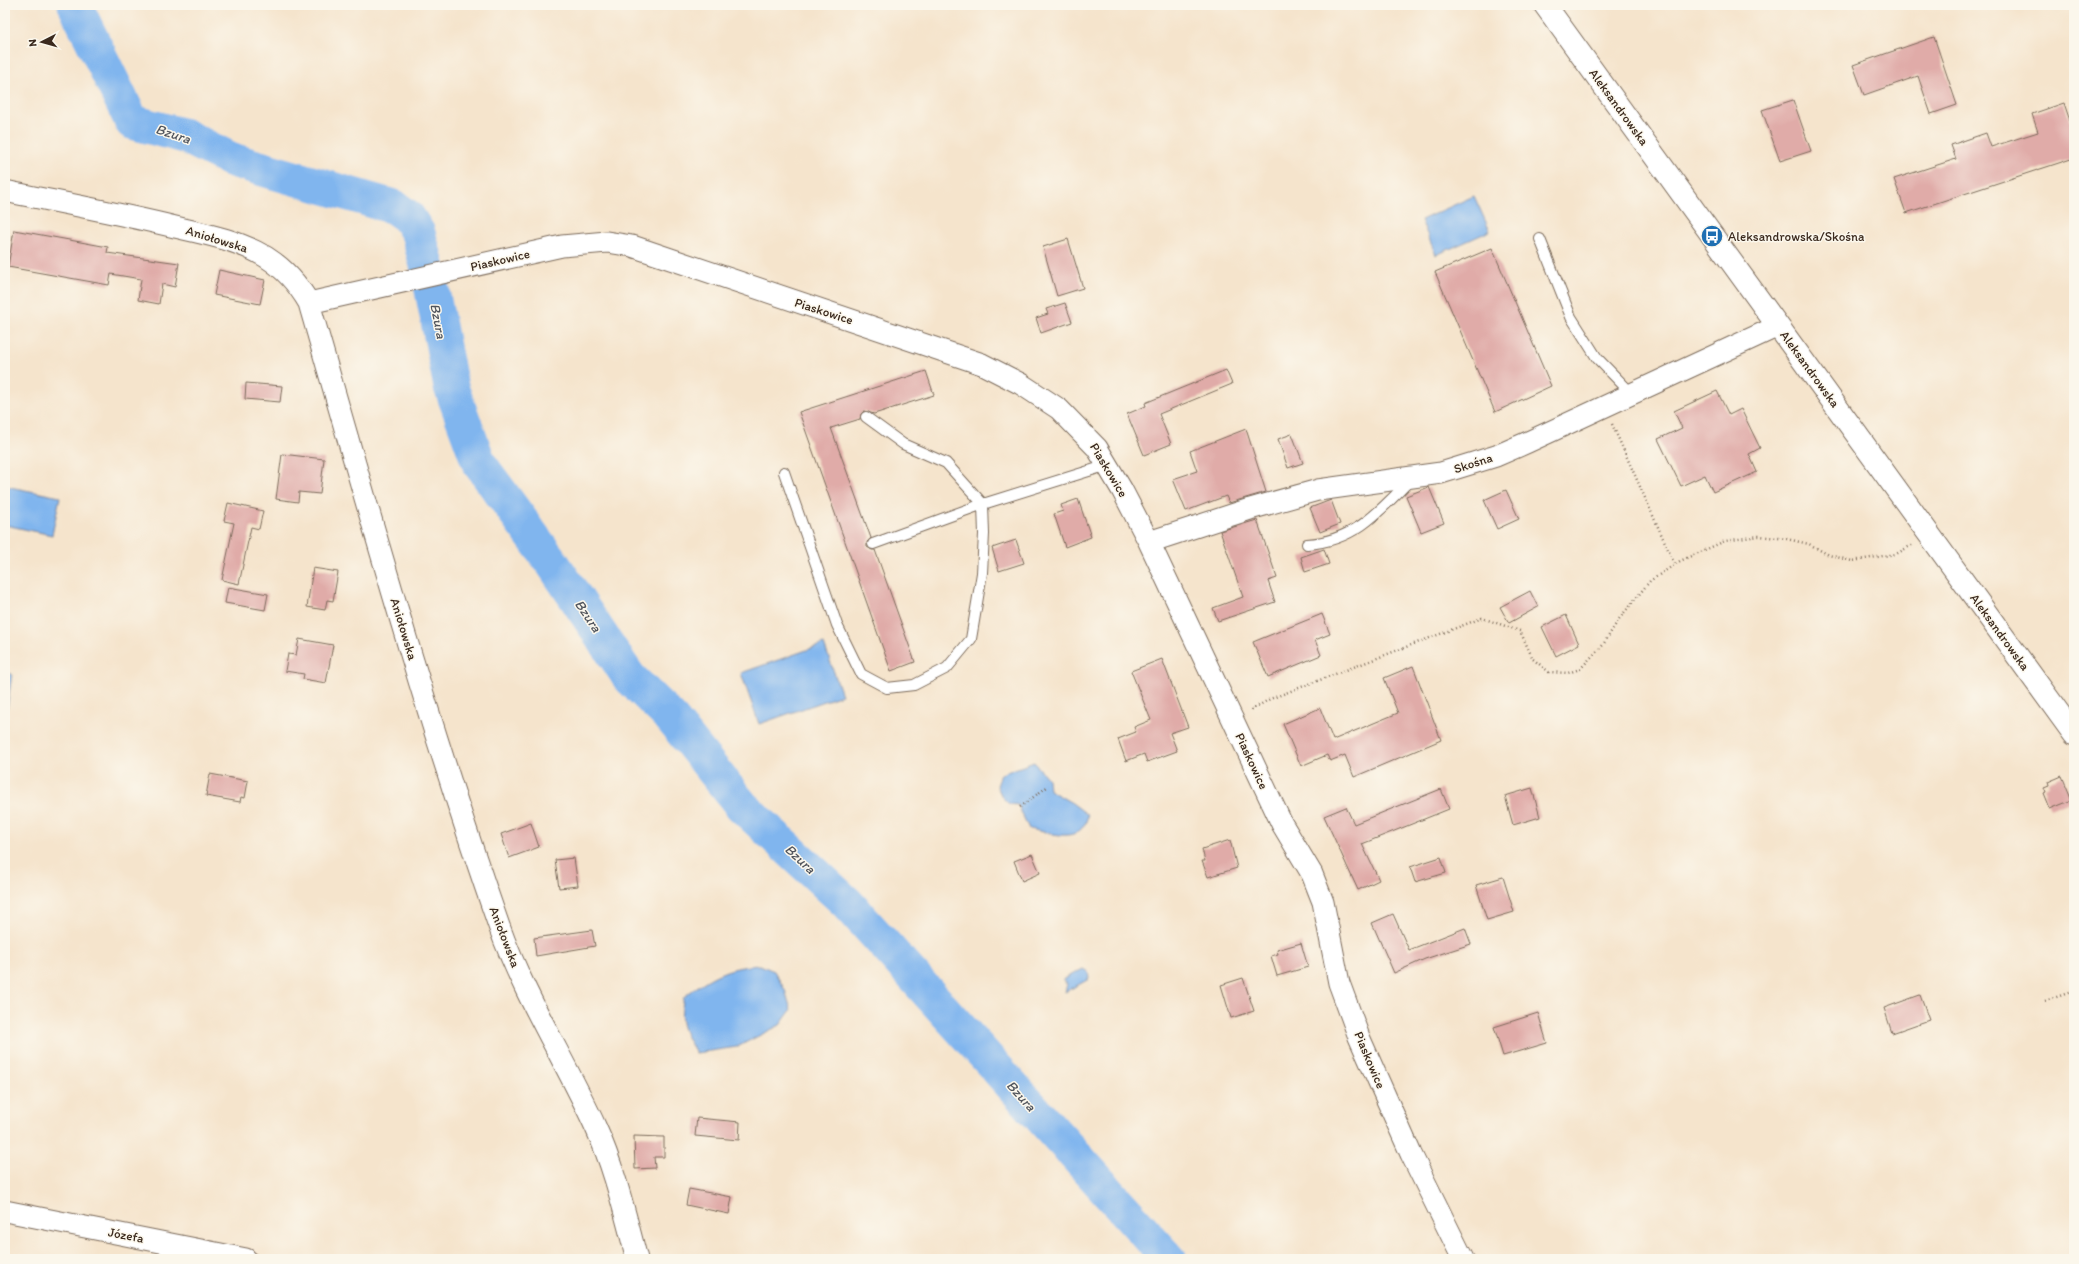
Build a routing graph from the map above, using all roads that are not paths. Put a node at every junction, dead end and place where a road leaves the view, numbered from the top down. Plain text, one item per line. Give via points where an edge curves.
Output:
1 (1545, 5) edge
2 (5, 191) edge
3 (1540, 239) dead end
4 (309, 303) junction
5 (1778, 326) junction
6 (1631, 393) junction
7 (866, 417) dead end
8 (1108, 465) junction
9 (784, 472) dead end
10 (1414, 476) junction
11 (983, 504) junction
12 (1149, 542) junction
13 (873, 544) dead end
14 (1307, 544) dead end
15 (2074, 734) edge
16 (5, 1211) edge
17 (246, 1259) edge
18 (637, 1259) edge
19 (1463, 1259) edge

1 - 5 main road, Aleksandrowska
2 - 4 street, Aniołowska via 158,223 243,245 283,269 302,290
3 - 6 lane via 1571,317 1597,358
4 - 8 street, Piaskowice via 562,246 607,242 632,246 982,364 1021,384 1058,408 1098,448
4 - 18 street, Aniołowska via 400,620 500,929 516,967 597,1130 613,1172
5 - 6 street, Skośna
5 - 15 main road, Aleksandrowska
6 - 10 street, Skośna via 1496,456 1441,473
7 - 11 lane via 903,444 946,463
8 - 11 lane
8 - 12 street, Piaskowice
9 - 11 lane via 837,625 861,674 887,688 914,685 947,668 971,639 982,573
10 - 12 street, Skośna via 1290,496
10 - 14 lane via 1364,525 1342,537
11 - 13 lane
12 - 19 street, Piaskowice via 1282,824 1312,874 1323,902 1339,983 1359,1037 1411,1154
16 - 17 street, Józefa

